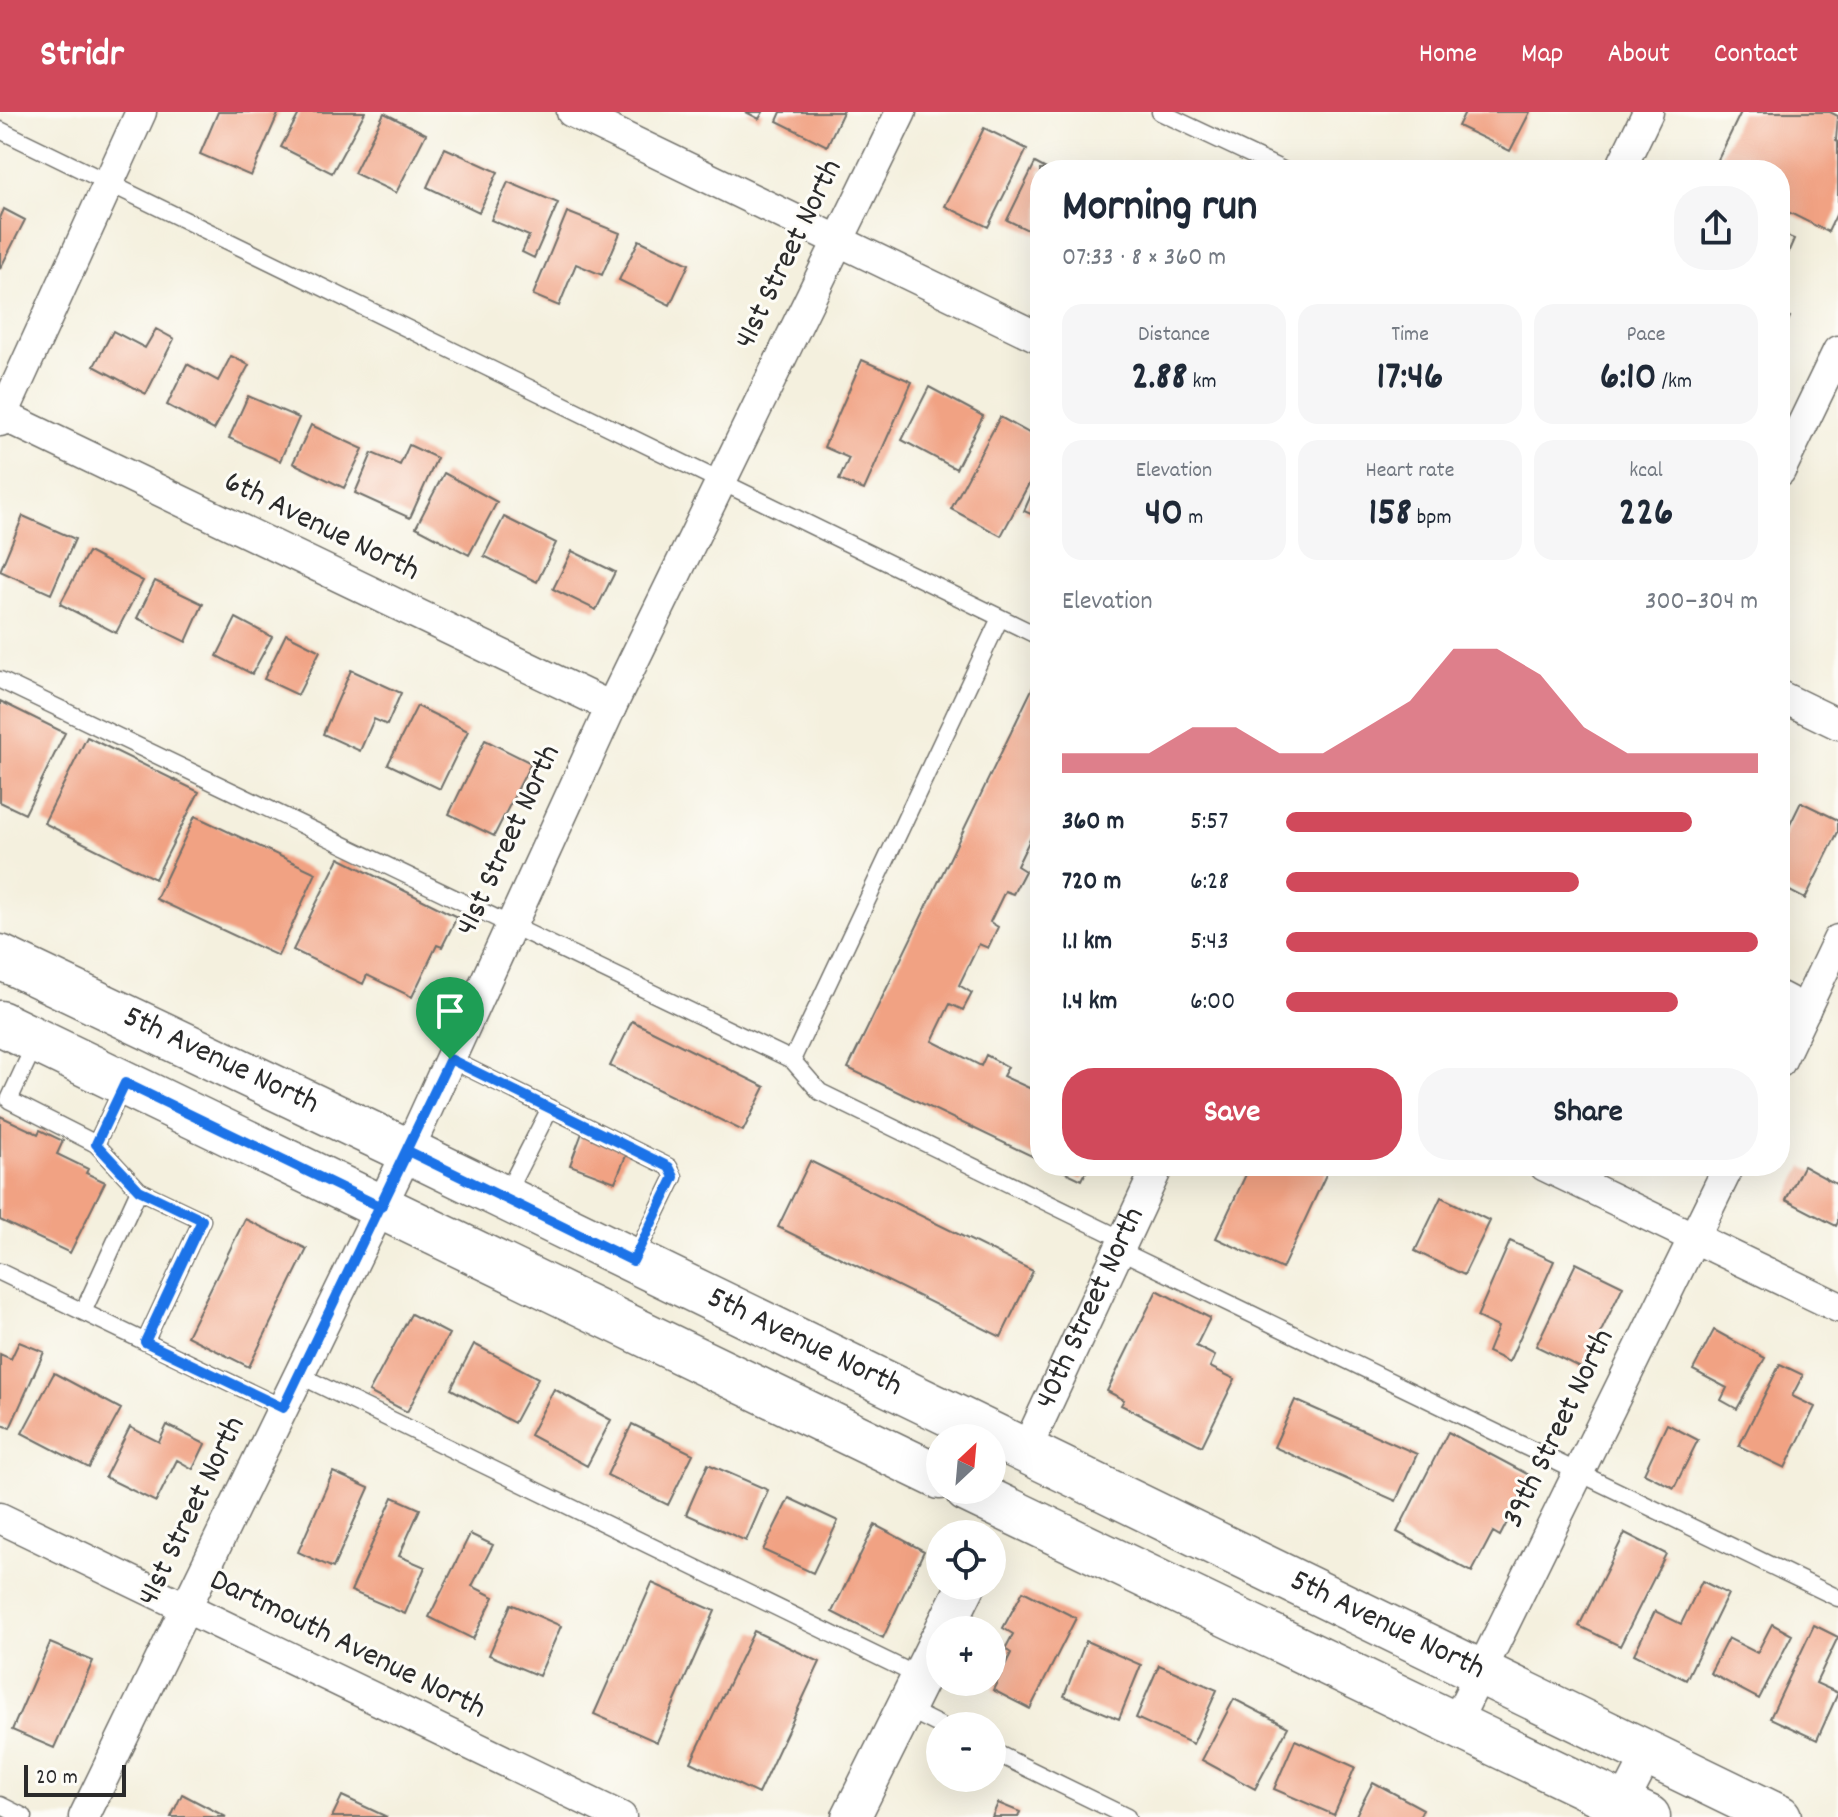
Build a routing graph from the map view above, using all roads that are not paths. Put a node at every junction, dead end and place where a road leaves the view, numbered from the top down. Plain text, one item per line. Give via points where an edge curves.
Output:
1 (141, 112) edge
2 (572, 112) edge
3 (901, 112) edge
4 (1160, 112) edge
5 (1648, 112) edge
6 (0, 130) edge
7 (1262, 160) edge
8 (1625, 160) edge
9 (109, 183) junction
10 (838, 241) junction
11 (1030, 333) edge
12 (1838, 351) edge
13 (1, 417) edge
14 (1790, 450) edge
15 (721, 480) junction
16 (1000, 618) junction
17 (1030, 632) edge
18 (0, 680) edge
19 (1790, 701) edge
20 (611, 707) junction
21 (1838, 724) edge
22 (512, 925) junction
23 (1835, 955) edge
24 (0, 957) edge
25 (1793, 1004) edge
26 (18, 1032) edge
27 (450, 1059) junction
28 (792, 1060) junction
29 (125, 1083) junction
30 (550, 1108) junction
31 (96, 1144) junction
32 (408, 1151) junction
33 (1153, 1176) edge
34 (1566, 1176) edge
35 (1724, 1176) edge
36 (139, 1190) junction
37 (504, 1198) junction
38 (381, 1207) junction
39 (1694, 1238) junction
40 (1122, 1245) junction
41 (633, 1261) junction
42 (0, 1272) edge
43 (1838, 1307) edge
44 (83, 1312) junction
45 (145, 1342) junction
46 (299, 1375) junction
47 (283, 1408) junction
48 (1025, 1452) junction
49 (926, 1470) edge
50 (1579, 1473) junction
51 (988, 1511) edge
52 (0, 1518) edge
53 (1838, 1598) edge
54 (186, 1609) junction
55 (926, 1667) edge
56 (1482, 1671) junction
57 (913, 1693) junction
58 (929, 1712) edge
59 (1455, 1724) junction
60 (1649, 1753) junction
61 (1006, 1758) edge
62 (0, 1805) edge
63 (1629, 1813) edge
64 (24, 1817) edge
65 (84, 1817) edge
66 (621, 1817) edge
67 (851, 1817) edge
68 (1127, 1817) edge
69 (1779, 1817) edge

1 - 9 street
2 - 10 street
3 - 10 street, 41st Street North
4 - 7 lane
5 - 8 street
6 - 9 lane
9 - 13 street
9 - 15 lane
10 - 11 street
10 - 15 street, 41st Street North
12 - 14 street
13 - 20 street, 6th Avenue North
15 - 16 lane
15 - 20 street, 41st Street North
16 - 17 lane
16 - 28 lane
18 - 22 lane
19 - 21 street
20 - 22 street, 41st Street North
22 - 27 street, 41st Street North
22 - 28 lane
23 - 25 street
24 - 32 main road, 5th Avenue North
26 - 29 main road, 5th Avenue North
26 - 31 lane via 9,1100
27 - 30 lane
27 - 32 street, 41st Street North
28 - 40 lane via 820,1092
29 - 31 lane
29 - 38 main road, 5th Avenue North
30 - 37 lane
30 - 41 lane via 669,1167 674,1177
31 - 36 lane
32 - 37 main road, 5th Avenue North
32 - 38 street, 41st Street North
33 - 40 street, 40th Street North
34 - 39 street
35 - 39 street, 39th Street North
36 - 44 lane
36 - 45 lane via 202,1220
37 - 41 main road, 5th Avenue North
38 - 46 street, 41st Street North
38 - 49 main road, 5th Avenue North
39 - 43 street
39 - 50 street, 39th Street North
40 - 48 street, 40th Street North
40 - 50 lane
41 - 48 main road, 5th Avenue North
42 - 44 lane
44 - 45 lane
45 - 47 lane
46 - 47 street, 41st Street North
46 - 57 lane
47 - 54 street, 41st Street North
48 - 56 main road, 5th Avenue North
50 - 53 lane
50 - 56 street, 39th Street North
51 - 59 main road, 5th Avenue North
52 - 54 street, Dartmouth Avenue North
54 - 65 street, 41st Street North
54 - 66 street, Dartmouth Avenue North
55 - 57 street
56 - 59 street, 39th Street North
56 - 60 main road, 5th Avenue North
57 - 58 lane
57 - 67 street
59 - 63 main road, 5th Avenue North
60 - 63 street
60 - 69 main road, 5th Avenue North
61 - 68 lane
62 - 64 lane

